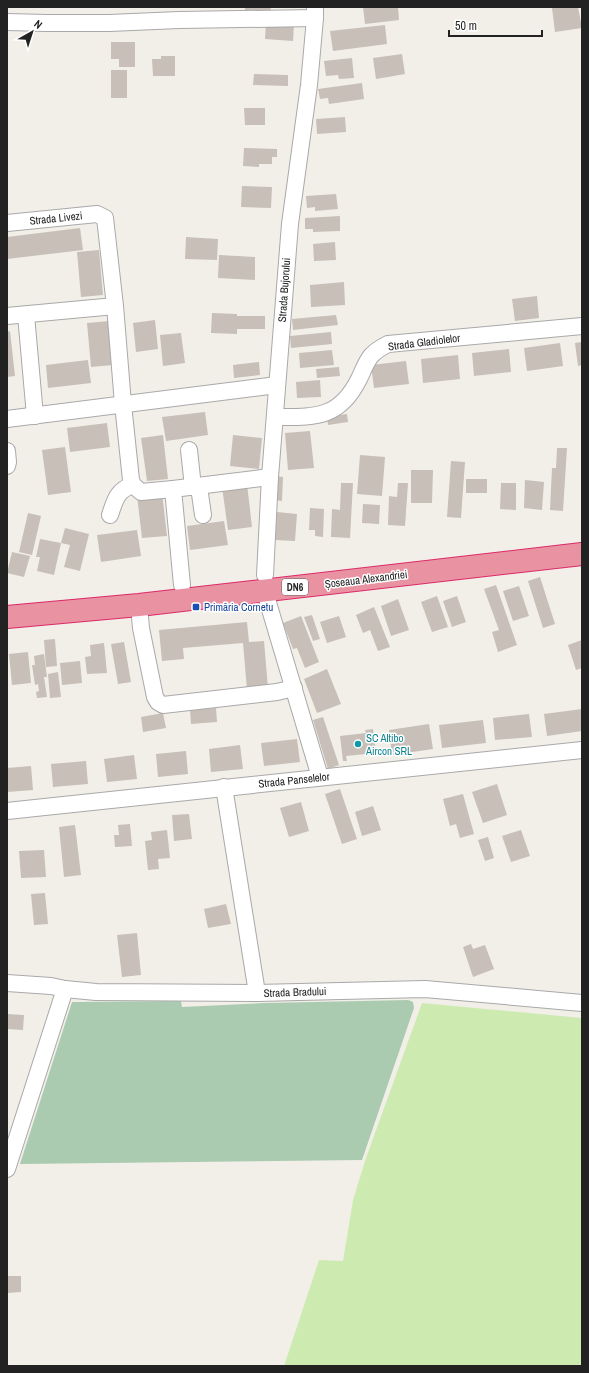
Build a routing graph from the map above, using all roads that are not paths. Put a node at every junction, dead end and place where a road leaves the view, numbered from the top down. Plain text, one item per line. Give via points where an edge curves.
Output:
1 (315, 12) edge
2 (7, 22) edge
3 (7, 223) edge
4 (115, 306) junction
5 (26, 315) junction
6 (7, 316) edge
7 (582, 326) edge
8 (277, 385) junction
9 (123, 404) junction
10 (36, 416) junction
11 (276, 417) junction
12 (7, 419) edge
13 (189, 450) dead end
14 (7, 451) edge
15 (7, 466) edge
16 (270, 477) junction
17 (133, 485) junction
18 (196, 487) junction
19 (173, 489) junction
20 (110, 514) dead end
21 (203, 515) dead end
22 (582, 541) edge
23 (582, 554) edge
24 (265, 583) junction
25 (182, 585) junction
26 (7, 603) edge
27 (139, 605) junction
28 (7, 617) edge
29 (294, 688) junction
30 (582, 750) edge
31 (320, 777) junction
32 (224, 787) junction
33 (7, 811) edge
34 (7, 983) edge
35 (65, 990) junction
36 (257, 993) junction
37 (582, 1003) edge
38 (7, 1169) edge

1 - 2 street via 109,23
1 - 8 street, Strada Bujorului via 309,84 290,224
3 - 4 street, Strada Livezi via 97,214 105,218
4 - 5 street
4 - 9 street
5 - 6 street
5 - 10 street
7 - 11 street, Strada Gladiolelor via 388,344 376,350 366,361 350,394 337,407 322,415
8 - 9 street
8 - 11 street, Strada Bujorului
9 - 10 street
9 - 17 street
10 - 12 street
11 - 16 street, Strada Bujorului
13 - 18 street
14 - 15 street
16 - 18 street
16 - 24 street, Strada Bujorului
17 - 19 street via 141,492
17 - 20 street via 125,487 120,492
18 - 19 street
18 - 21 street
19 - 25 street
22 - 24 highway, Șoseaua Alexandriei / DN6 via 391,563
23 - 24 highway, Șoseaua Alexandriei / DN6
24 - 25 highway, Șoseaua Alexandriei / DN6
24 - 27 highway, Șoseaua Alexandriei / DN6
24 - 29 street, Strada Bujorului via 269,606
25 - 26 highway, Șoseaua Alexandriei / DN6
27 - 28 highway, Șoseaua Alexandriei / DN6
27 - 29 street via 155,697 163,705
29 - 31 street, Strada Bujorului
30 - 31 street, Strada Panselelor
31 - 32 street, Strada Panselelor
32 - 33 street, Strada Panselelor
32 - 36 street
34 - 35 street, Strada Bradului via 51,986
35 - 36 street, Strada Bradului
35 - 38 street
36 - 37 street, Strada Bradului via 425,989

